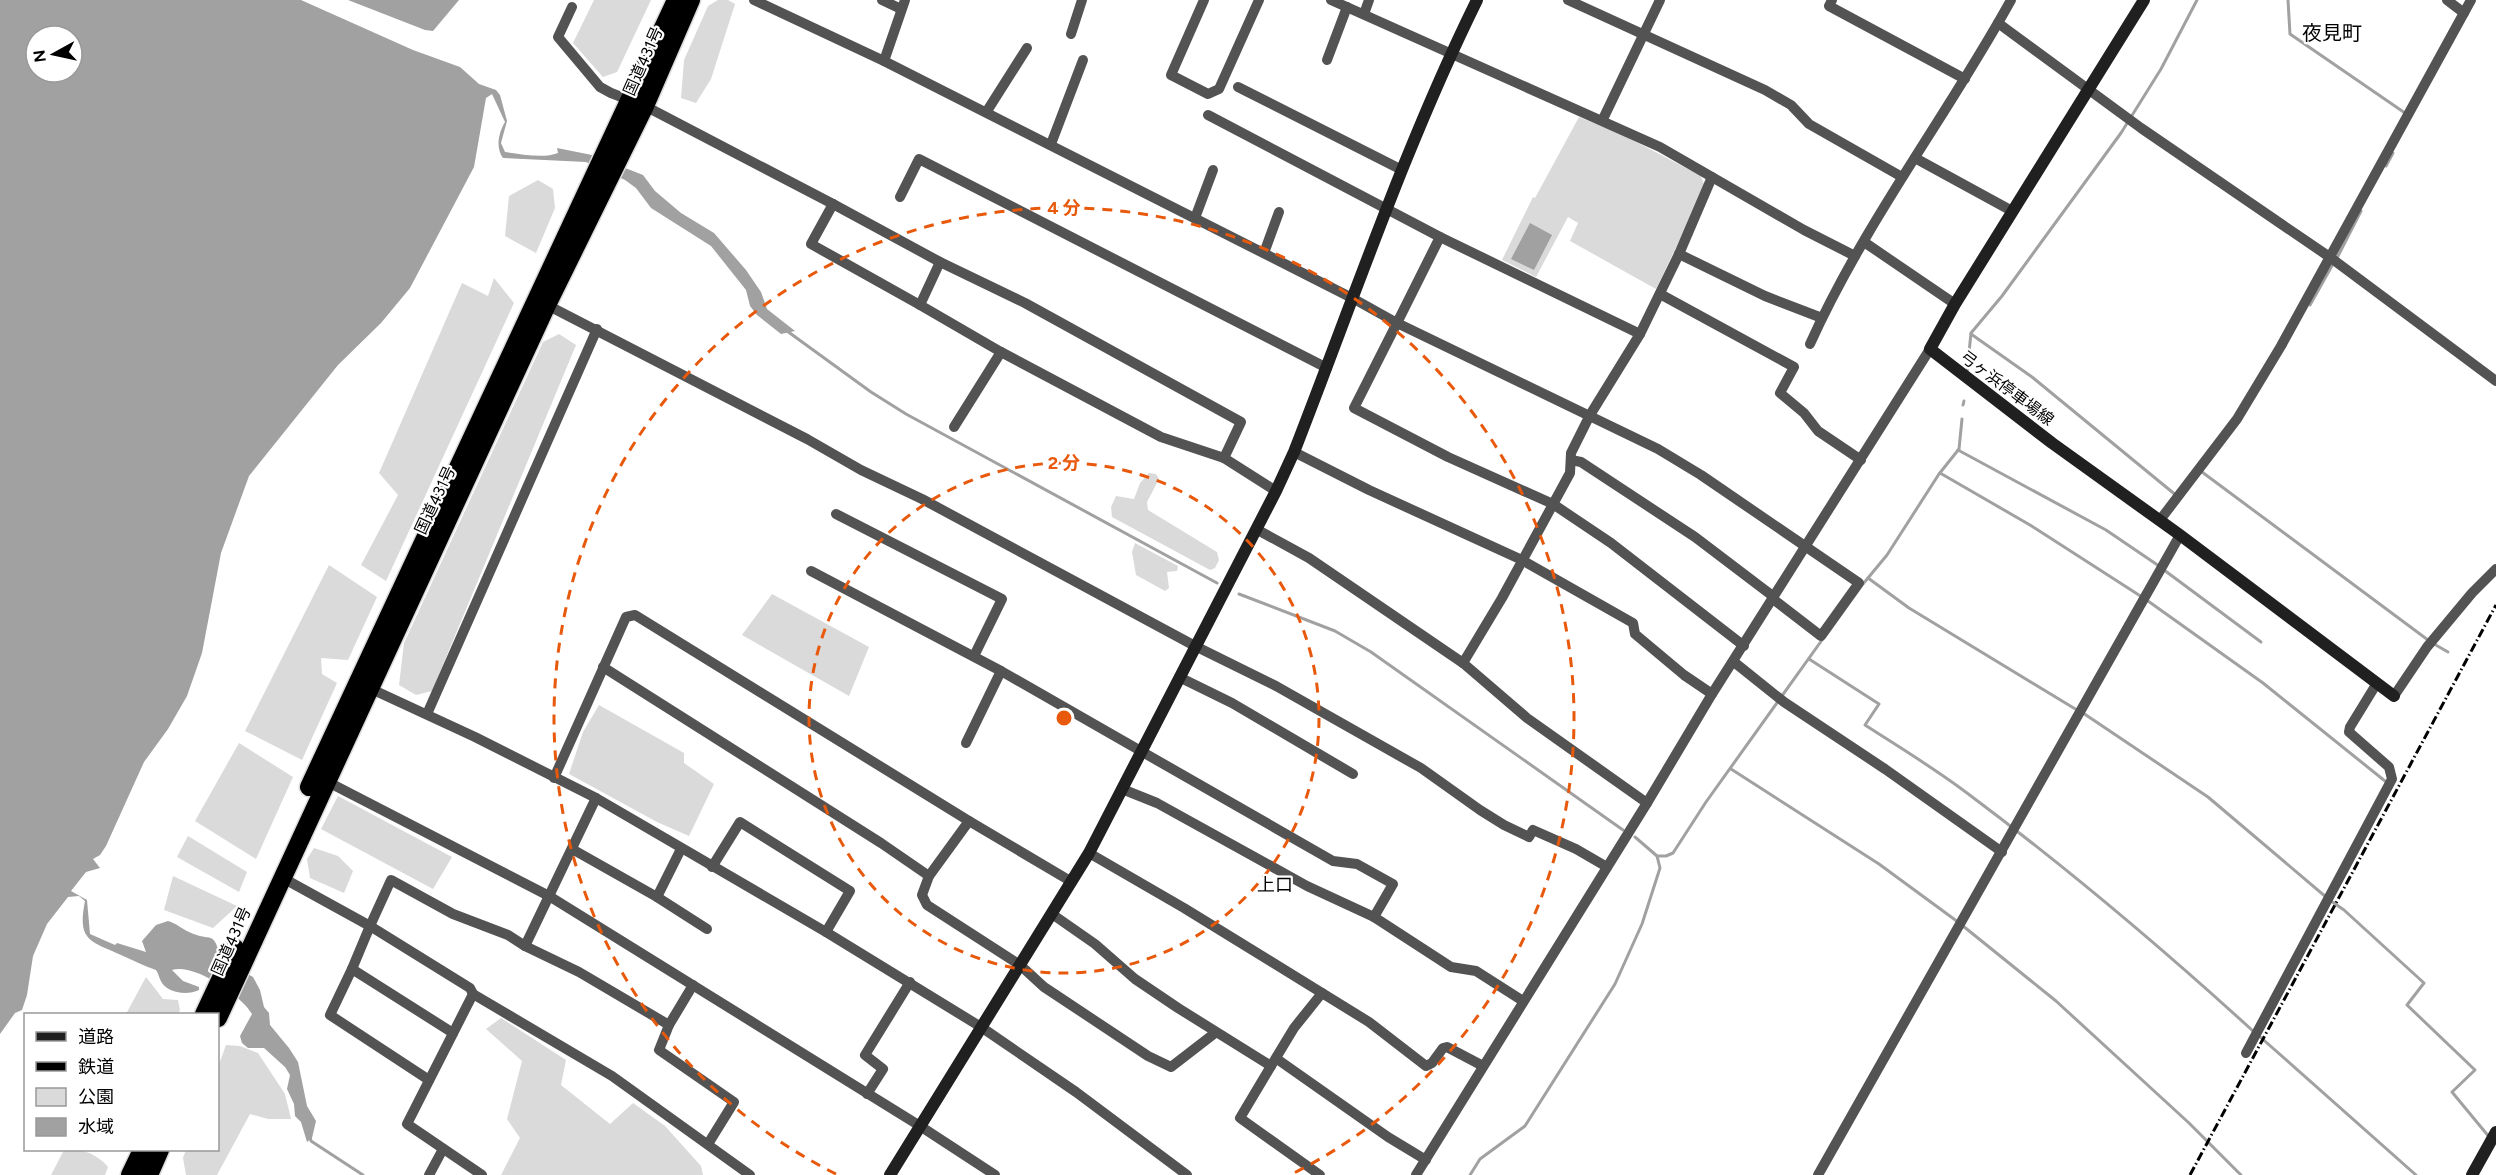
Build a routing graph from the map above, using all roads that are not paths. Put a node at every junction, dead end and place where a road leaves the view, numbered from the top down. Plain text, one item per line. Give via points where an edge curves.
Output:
1 (676, 0) edge
2 (691, 0) edge
3 (754, 0) edge
4 (882, 0) edge
5 (1082, 0) edge
6 (1204, 0) edge
7 (1259, 0) edge
8 (1331, 0) edge
9 (1369, 0) edge
10 (1477, 0) edge
11 (1568, 0) edge
12 (1660, 0) edge
13 (1832, 0) edge
14 (2011, 0) edge
15 (2144, 0) edge
16 (2447, 0) edge
17 (2471, 0) edge
18 (903, 4) edge
19 (572, 7) dead end
20 (1347, 7) junction
21 (2464, 12) junction
22 (1364, 14) junction
23 (1998, 23) junction
24 (1071, 34) dead end
25 (1644, 34) junction
26 (1027, 48) dead end
27 (1451, 53) junction
28 (884, 60) junction
29 (1083, 60) dead end
30 (1327, 60) dead end
31 (1965, 79) junction
32 (1238, 87) dead end
33 (2088, 89) junction
34 (637, 102) junction
35 (987, 111) junction
36 (1208, 115) dead end
37 (1603, 120) junction
38 (1051, 144) junction
39 (1915, 158) junction
40 (607, 165) junction
41 (1213, 170) dead end
42 (1402, 170) junction
43 (1712, 177) junction
44 (1902, 177) junction
45 (900, 197) dead end
46 (833, 204) junction
47 (1387, 209) junction
48 (2012, 211) junction
49 (1279, 212) dead end
50 (1195, 218) junction
51 (1440, 237) junction
52 (1864, 242) junction
53 (1264, 253) junction
54 (1679, 254) junction
55 (1856, 256) junction
56 (2331, 258) junction
57 (940, 262) junction
58 (1660, 294) junction
59 (1354, 299) junction
60 (1955, 304) junction
61 (547, 305) junction
62 (920, 305) junction
63 (1822, 318) junction
64 (1397, 323) junction
65 (597, 329) junction
66 (1640, 334) junction
67 (1810, 344) dead end
68 (1930, 349) junction
69 (1001, 352) junction
70 (1327, 368) junction
71 (2496, 381) edge
72 (1590, 415) junction
73 (954, 428) dead end
74 (1294, 452) junction
75 (1224, 458) junction
76 (1861, 459) junction
77 (1571, 460) junction
78 (1276, 491) junction
79 (1553, 504) junction
80 (836, 514) dead end
81 (2160, 520) junction
82 (1256, 530) junction
83 (2180, 535) junction
84 (1805, 547) junction
85 (1522, 560) junction
86 (2496, 569) edge
87 (811, 571) dead end
88 (1773, 598) junction
89 (1195, 646) junction
90 (1744, 646) junction
91 (974, 656) junction
92 (1734, 662) junction
93 (1463, 663) junction
94 (603, 667) junction
95 (1001, 670) junction
96 (1179, 677) junction
97 (2377, 683) junction
98 (363, 685) junction
99 (1712, 694) junction
100 (2394, 696) joint
101 (427, 714) junction
102 (966, 743) dead end
103 (1142, 753) junction
104 (1353, 774) dead end
105 (554, 778) junction
106 (326, 781) junction
107 (1122, 789) junction
108 (596, 798) junction
109 (1647, 803) junction
110 (969, 821) junction
111 (572, 849) junction
112 (681, 849) junction
113 (2002, 852) junction
114 (1089, 853) junction
115 (712, 867) junction
116 (1607, 867) junction
117 (929, 876) junction
118 (281, 878) junction
119 (1072, 882) junction
120 (549, 896) junction
121 (657, 897) junction
122 (1052, 914) junction
123 (1374, 917) junction
124 (370, 926) junction
125 (707, 929) dead end
126 (826, 932) junction
127 (525, 946) junction
128 (234, 964) junction
129 (1020, 965) junction
130 (352, 969) junction
131 (910, 982) junction
132 (693, 985) junction
133 (223, 990) junction
134 (1322, 993) junction
135 (473, 994) junction
136 (1523, 1001) junction
137 (205, 1013) edge
138 (219, 1013) edge
139 (669, 1025) junction
140 (981, 1027) junction
141 (453, 1033) junction
142 (1215, 1033) junction
143 (2246, 1053) dead end
144 (1274, 1062) junction
145 (1483, 1066) junction
146 (429, 1080) junction
147 (867, 1094) junction
148 (920, 1126) junction
149 (2496, 1132) edge
150 (708, 1144) junction
151 (443, 1149) junction
152 (142, 1151) edge
153 (158, 1151) edge
154 (1426, 1160) junction
155 (138, 1174) edge
156 (429, 1175) edge
157 (482, 1175) edge
158 (750, 1175) edge
159 (890, 1175) edge
160 (995, 1175) edge
161 (1187, 1175) edge
162 (1320, 1175) edge
163 (1416, 1175) edge
164 (1818, 1175) edge
165 (2472, 1175) edge

1 - 34 highway, 国道431号
2 - 34 highway, 国道431号
3 - 28 street
4 - 18 street
5 - 24 street
6 - 7 street via 1171,75 1208,94 1219,89
8 - 20 street
9 - 22 street
10 - 27 street
11 - 25 street
12 - 25 street
13 - 31 street via 1829,6
14 - 23 street
15 - 33 street
16 - 21 street
17 - 21 street
18 - 28 street
19 - 34 street via 558,37 600,87
20 - 22 street
20 - 30 street
21 - 56 street
22 - 27 street
23 - 31 street
23 - 33 street
25 - 37 street
25 - 44 street via 1774,95 1791,105 1809,124
26 - 35 street
27 - 37 street
27 - 42 street
28 - 35 street
29 - 38 street
31 - 39 street
32 - 42 street
33 - 48 street
33 - 56 street
34 - 40 highway, 国道431号
34 - 46 street
35 - 38 street
36 - 47 street
37 - 43 street
38 - 50 street
39 - 44 street
39 - 48 street
40 - 61 highway, 国道431号
40 - 98 highway, 国道431号
41 - 50 street
42 - 47 street
43 - 54 street
43 - 55 street
44 - 52 street
45 - 70 street via 919,159
46 - 57 street
46 - 62 street via 811,244
47 - 51 street
47 - 59 street
48 - 60 street
49 - 53 street
50 - 53 street
51 - 64 street
51 - 66 street
52 - 55 street
52 - 60 street
53 - 59 street
54 - 58 street
54 - 63 street via 1765,296
55 - 63 street
56 - 71 street
56 - 81 street via 2237,419
57 - 62 street
57 - 75 street via 1025,303 1241,422
58 - 66 street
58 - 76 street via 1794,367 1780,393 1818,431
59 - 64 street
59 - 70 street
60 - 68 street
61 - 65 street
61 - 98 highway, 国道431号
62 - 69 street
63 - 67 street
64 - 72 street
64 - 79 street via 1354,408 1448,457
65 - 89 street
65 - 101 street
66 - 72 street
68 - 76 street
68 - 81 street, 弓ヶ浜停車場線
69 - 73 street
69 - 75 street via 1161,437
70 - 74 street
72 - 77 street
72 - 84 street via 1701,475
74 - 78 street
74 - 85 street
75 - 78 street
76 - 84 street
77 - 79 street via 1570,473
77 - 88 street via 1581,462 1695,537
78 - 82 street
79 - 85 street
79 - 90 street via 1611,543
80 - 91 street via 1002,599
81 - 83 street, 弓ヶ浜停車場線
82 - 89 street
82 - 93 street via 1309,558
83 - 97 street, 弓ヶ浜停車場線
83 - 113 street
84 - 88 street
84 - 88 street via 1859,583 1821,636
85 - 93 street
85 - 99 street via 1633,623 1635,634
86 - 100 street via 2427,647
87 - 91 street
88 - 90 street
89 - 96 street
89 - 116 street via 1276,686 1420,768 1504,825 1529,837 1533,830
90 - 92 street
91 - 95 street
92 - 99 street
92 - 113 street via 1793,708
93 - 109 street via 1527,718
94 - 105 street
94 - 110 street via 626,617 634,615
94 - 117 street
95 - 102 street
95 - 103 street
96 - 103 street
96 - 104 street via 1232,703
97 - 100 street, 弓ヶ浜停車場線
97 - 143 street via 2349,732 2389,767 2392,779
98 - 101 street
98 - 106 highway, 国道431号
98 - 128 highway, 国道431号
99 - 109 street
101 - 105 street
103 - 107 street
103 - 123 street via 1333,861 1357,864 1393,884
105 - 108 street
106 - 118 highway, 国道431号
106 - 120 street
107 - 114 street
107 - 123 street via 1157,803 1307,886
108 - 111 street
108 - 112 street
109 - 116 street
110 - 117 street
110 - 119 street
111 - 120 street
111 - 121 street
112 - 115 street
112 - 121 street
113 - 164 street
114 - 119 street
114 - 134 street
115 - 126 street
115 - 126 street via 740,822 850,891
116 - 136 street
117 - 129 street via 922,895 927,904
118 - 124 street
118 - 128 highway, 国道431号
119 - 122 street
120 - 127 street
120 - 132 street
121 - 125 street
122 - 129 street
122 - 142 street via 1135,979
123 - 136 street via 1451,967 1476,971
124 - 127 street via 392,880 453,914 508,935
124 - 130 street
124 - 135 street via 470,988
126 - 131 street
127 - 139 street via 579,972
128 - 133 highway, 国道431号
129 - 140 street
129 - 142 street via 1044,987 1171,1067
130 - 141 street
130 - 146 street via 330,1015
131 - 140 street
131 - 147 street via 865,1054 883,1069
132 - 139 street
132 - 147 street
133 - 137 highway, 国道431号
133 - 138 highway, 国道431号
134 - 144 street
134 - 145 street via 1426,1065 1447,1047
135 - 141 street
135 - 150 street via 612,1077
136 - 145 street
139 - 150 street via 659,1050 734,1102
140 - 148 street
140 - 161 street
141 - 146 street
142 - 144 street
144 - 154 street
144 - 162 street via 1240,1118
145 - 154 street
146 - 151 street via 407,1124
147 - 148 street
148 - 159 street
148 - 160 street
149 - 165 street
150 - 158 street
151 - 156 street
151 - 157 street
152 - 155 highway
153 - 155 highway
154 - 163 street

